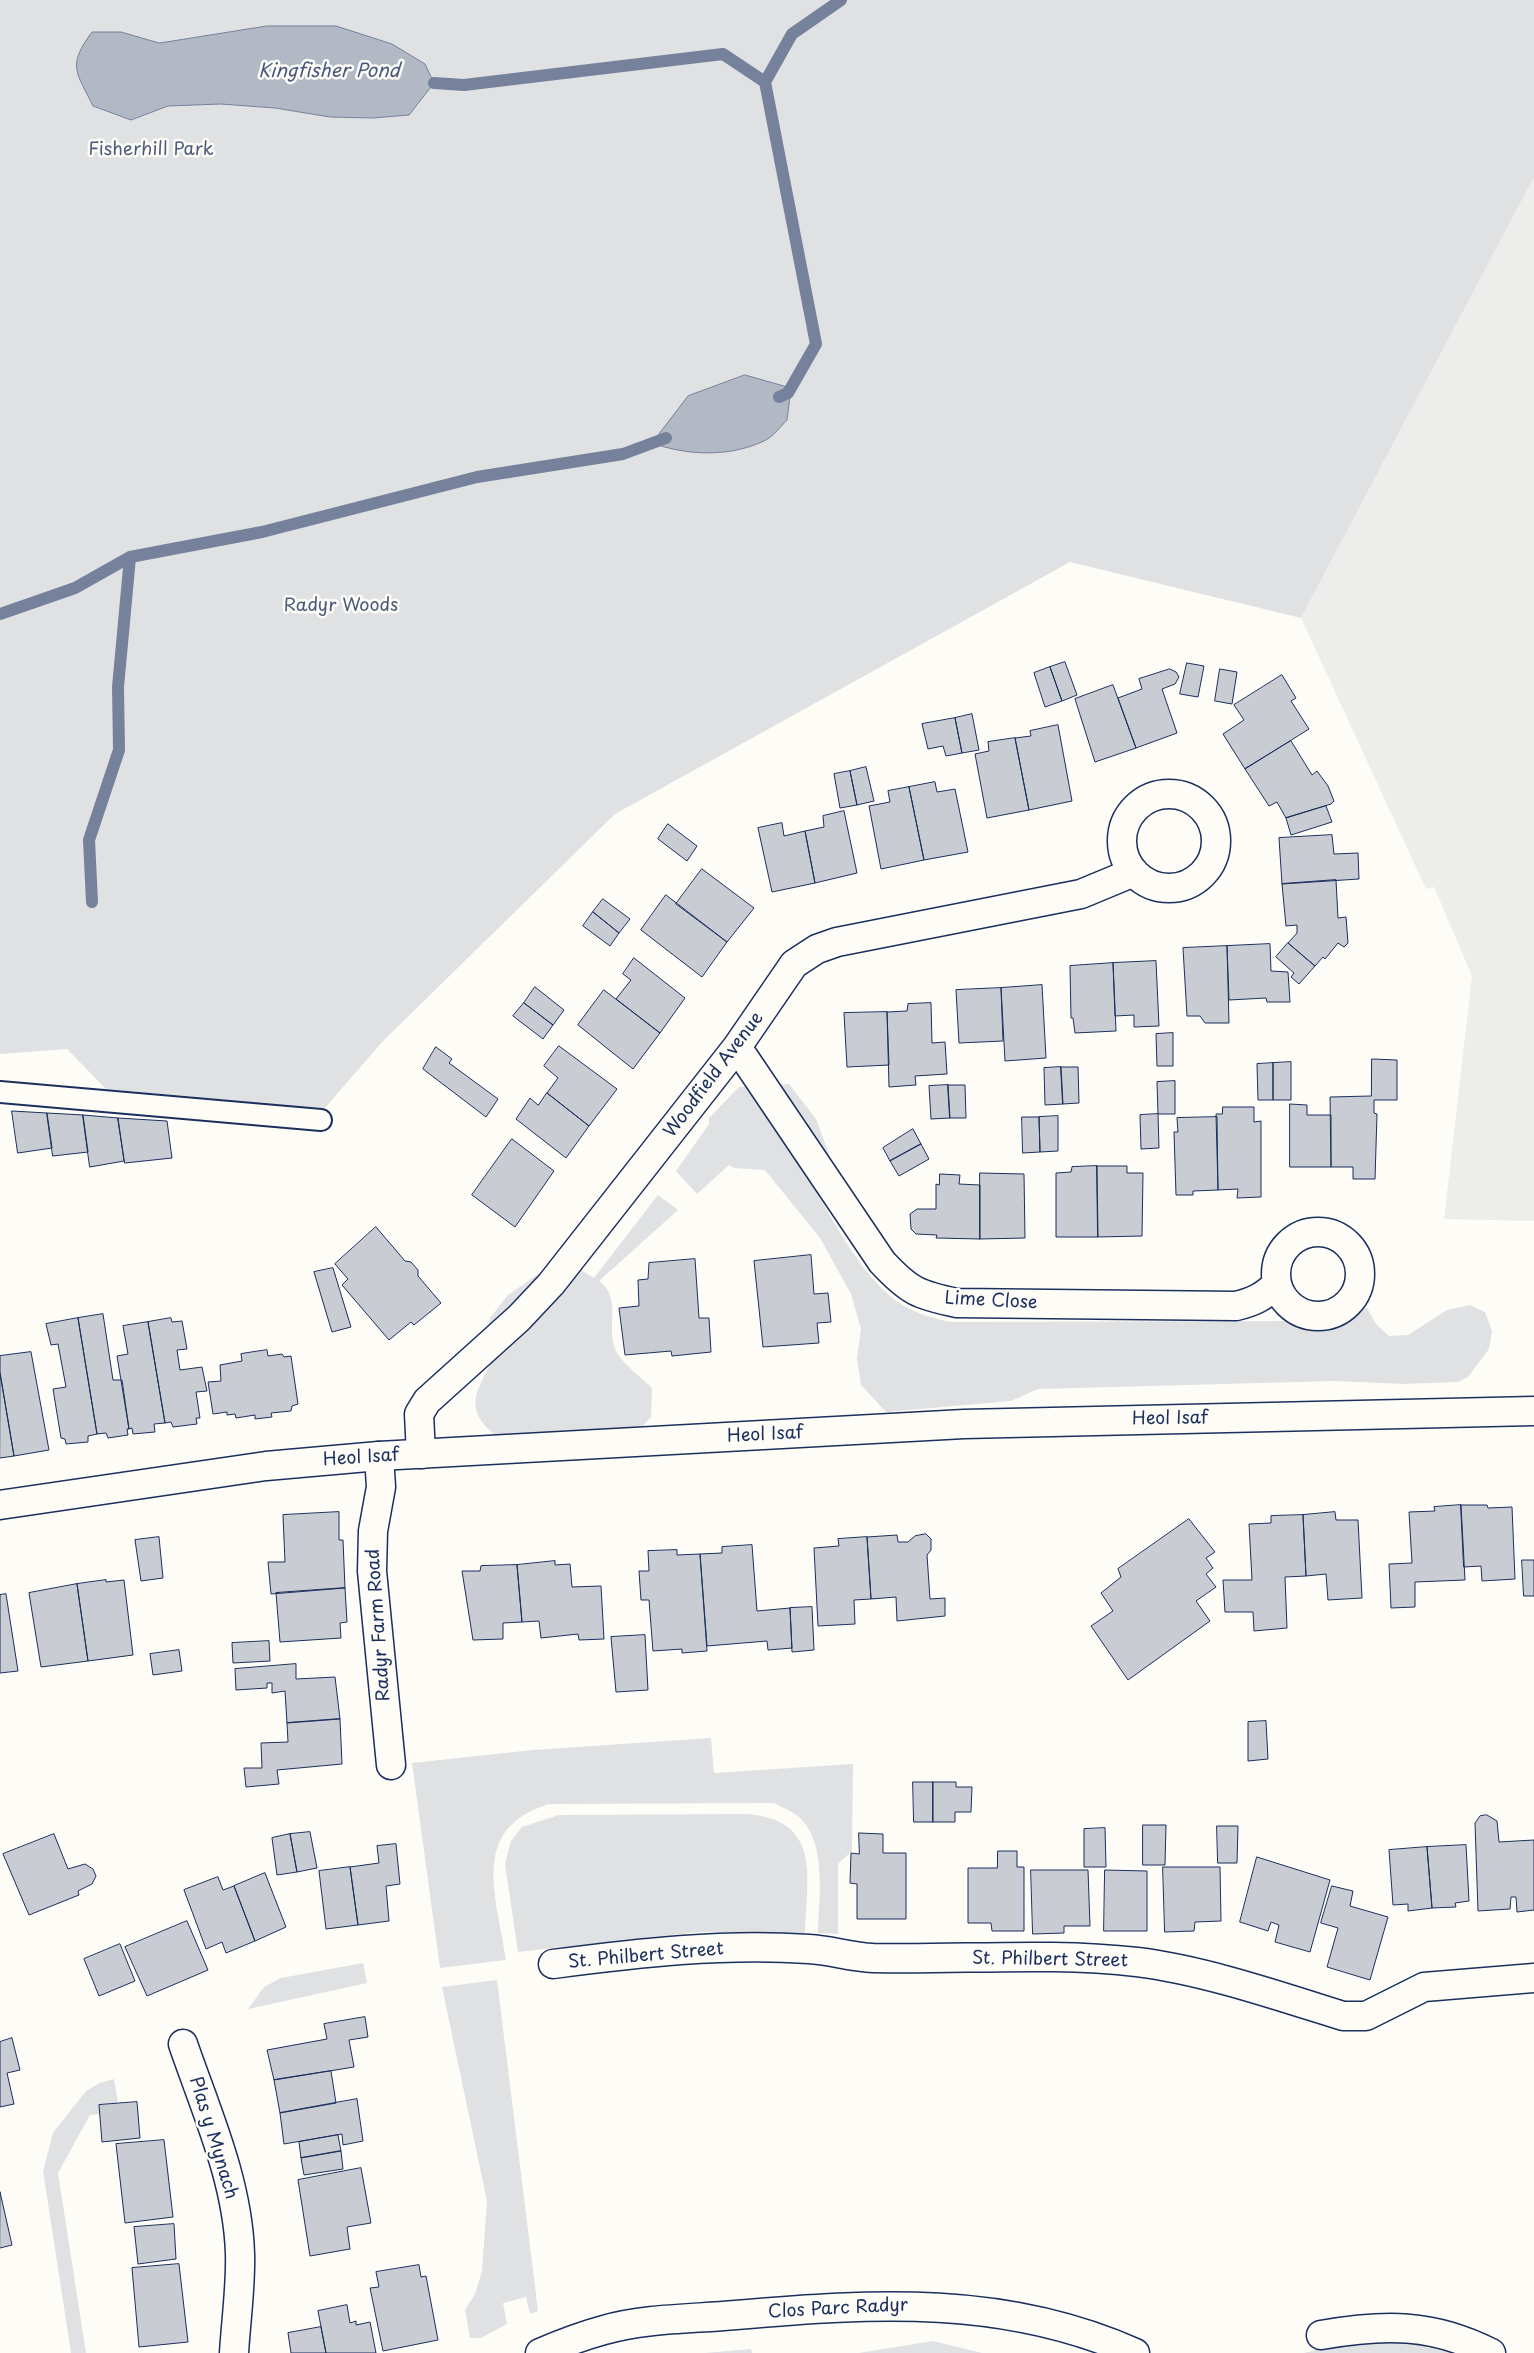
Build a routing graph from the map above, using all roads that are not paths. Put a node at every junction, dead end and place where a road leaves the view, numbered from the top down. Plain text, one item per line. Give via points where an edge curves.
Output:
1 (1134, 872) dead end
2 (737, 1047) junction
3 (0, 1092) edge
4 (321, 1120) dead end
5 (1276, 1285) dead end
6 (1534, 1412) edge
7 (421, 1454) junction
8 (379, 1456) junction
9 (0, 1505) edge
10 (391, 1765) dead end
11 (553, 1964) dead end
12 (1534, 1978) edge
13 (183, 2044) dead end
14 (1321, 2335) dead end
15 (234, 2353) edge
16 (540, 2353) edge
17 (1135, 2353) edge
18 (1490, 2353) edge

1 - 2 street, Woodfield Avenue via 1080,894 838,942 817,949 794,964
2 - 5 street, Lime Close via 882,1262 901,1283 924,1296 957,1303 1236,1306 1252,1302
2 - 7 street, Woodfield Avenue via 552,1284 427,1401 419,1414
3 - 4 lane
6 - 7 street, Heol Isaf via 964,1424
7 - 8 street, Heol Isaf
8 - 9 street, Heol Isaf via 266,1466
8 - 10 street, Radyr Farm Road via 381,1487 373,1531 372,1572
11 - 12 street, St. Philbert Street via 689,1949 754,1948 810,1949 870,1958 1098,1958 1140,1962 1192,1973 1343,2016 1366,2016 1424,1987
13 - 15 street, Plas y Mynach via 229,2175 237,2219 240,2254
14 - 18 street via 1384,2326 1419,2329
16 - 17 street, Clos Parc Radyr via 606,2329 638,2324 772,2312 919,2306 998,2312 1062,2327

